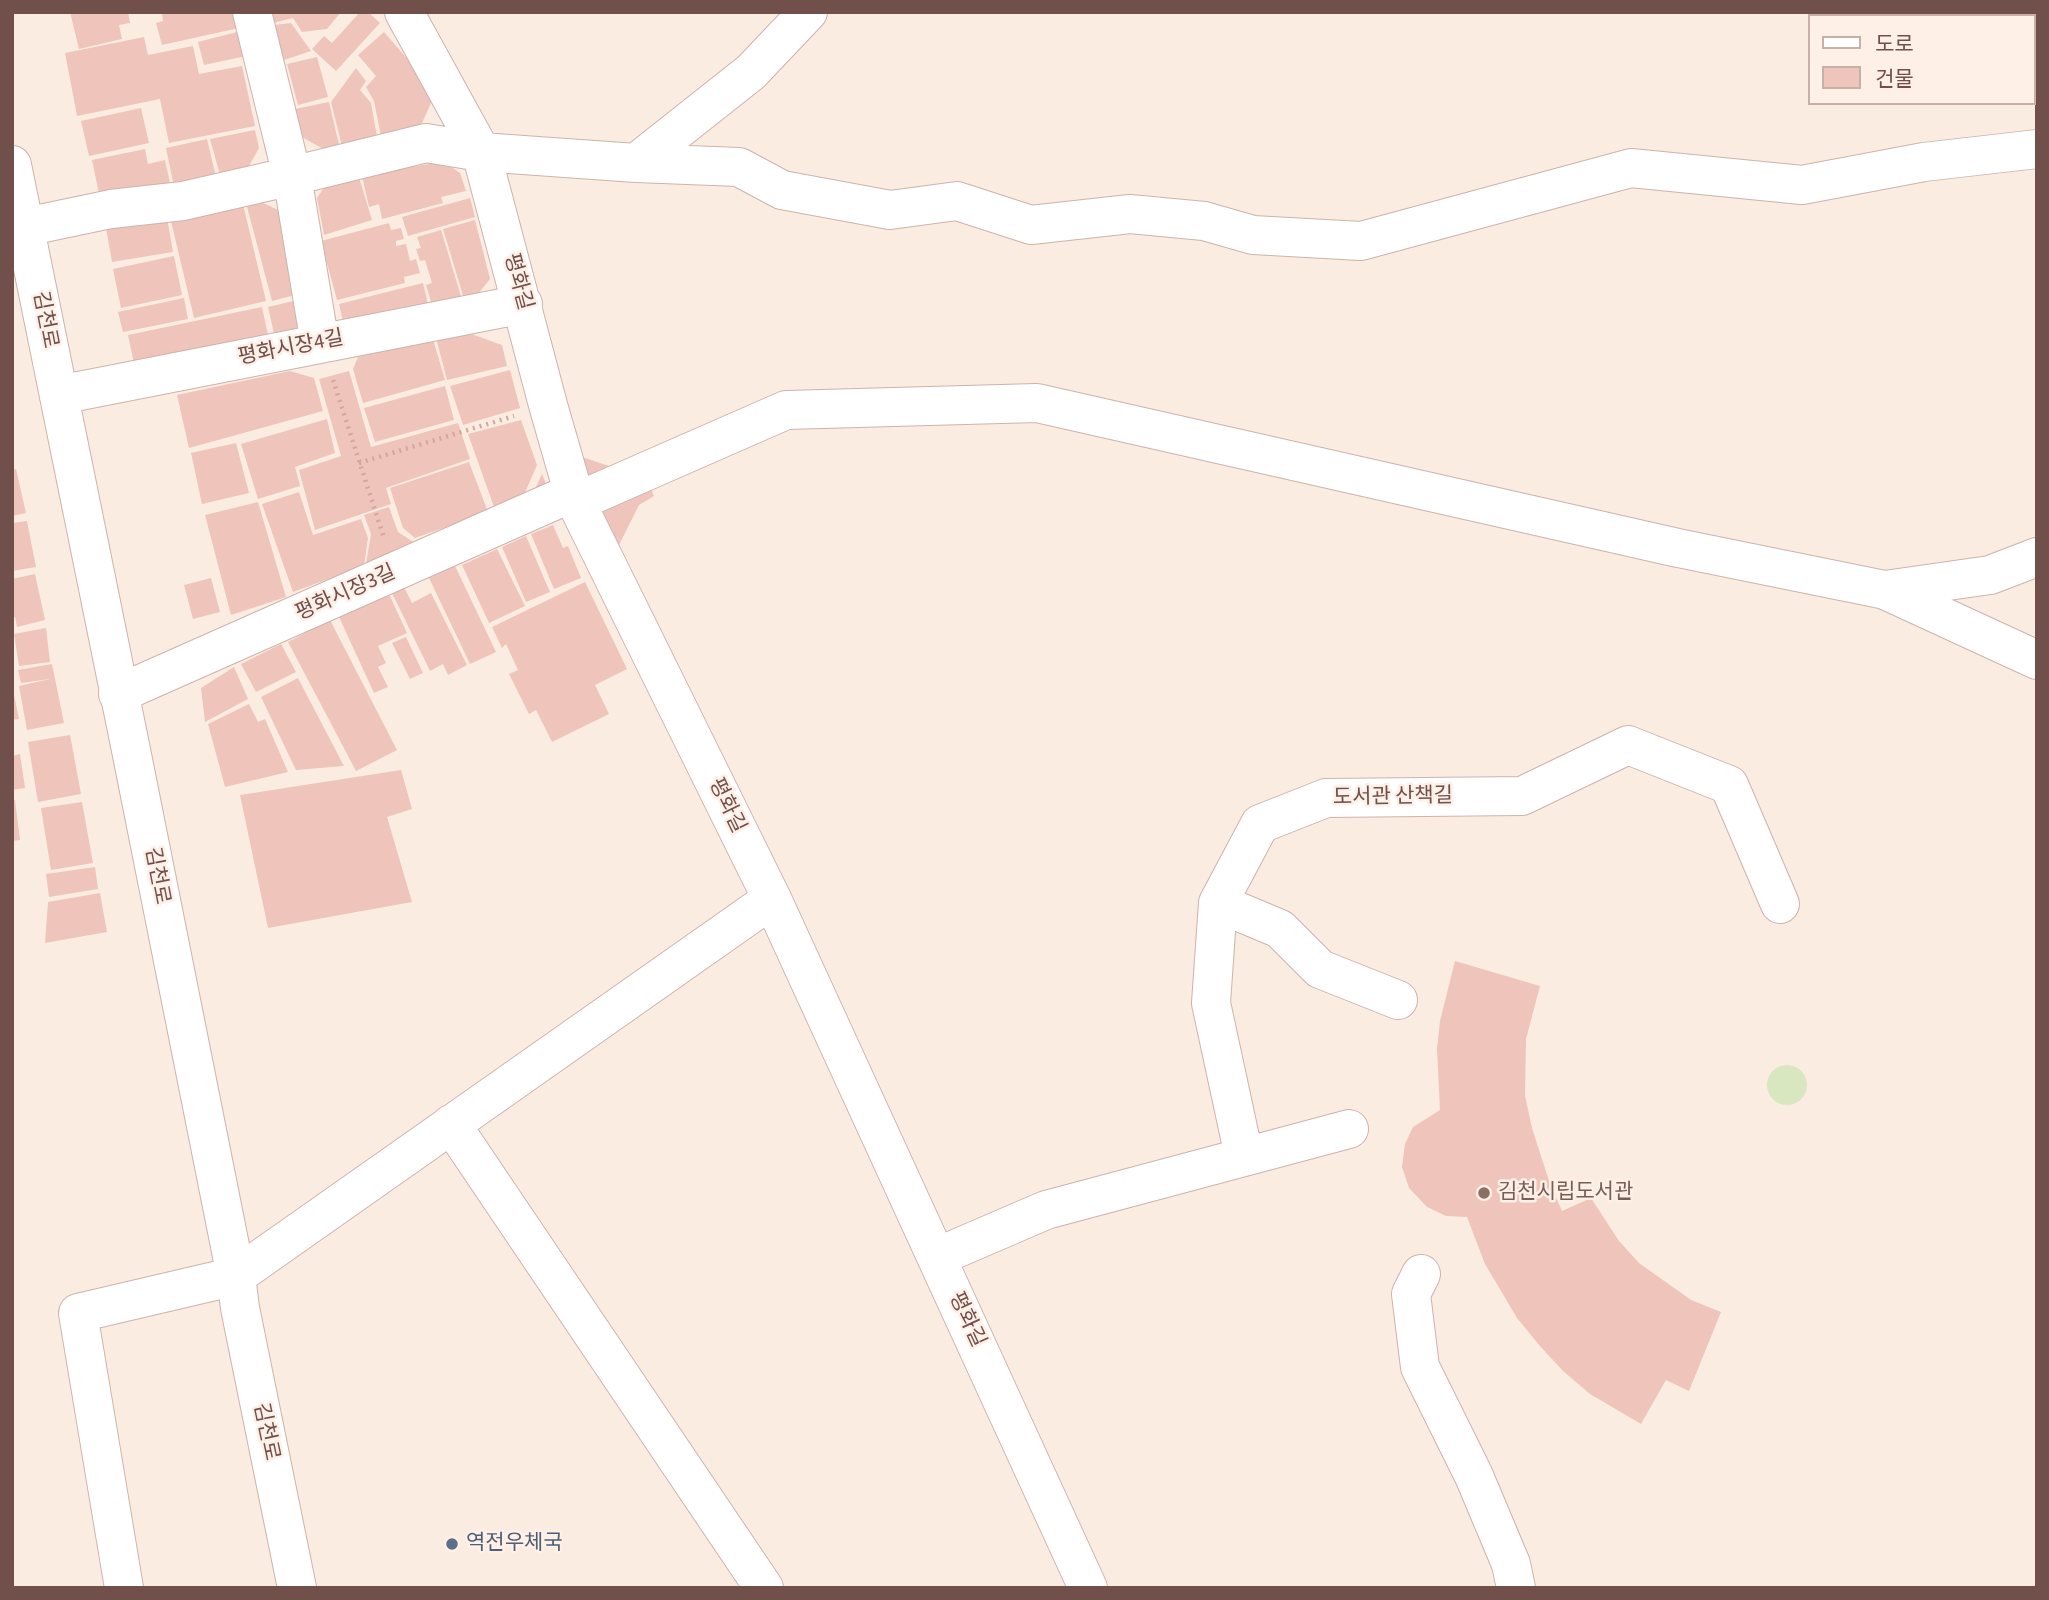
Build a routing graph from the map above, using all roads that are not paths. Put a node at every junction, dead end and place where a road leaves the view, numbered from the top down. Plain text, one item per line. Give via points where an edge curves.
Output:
1 (252, 12) edge
2 (404, 12) edge
3 (808, 12) edge
4 (2037, 149) edge
5 (481, 152) junction
6 (636, 163) junction
7 (12, 165) edge
8 (292, 176) junction
9 (25, 227) junction
10 (523, 304) junction
11 (326, 360) junction
12 (59, 395) junction
13 (575, 497) junction
14 (2037, 557) edge
15 (1885, 590) junction
16 (2037, 660) edge
17 (118, 694) junction
18 (772, 899) junction
19 (1218, 903) junction
20 (1780, 904) dead end
21 (1398, 1000) dead end
22 (451, 1124) junction
23 (1349, 1129) dead end
24 (1244, 1156) junction
25 (937, 1257) junction
26 (1421, 1274) dead end
27 (236, 1276) junction
28 (124, 1588) edge
29 (297, 1588) edge
30 (764, 1588) edge
31 (1088, 1588) edge
32 (1516, 1588) edge

1 - 8 street
2 - 5 street, 평화길
3 - 6 street via 751,72
4 - 6 street via 1924,162 1802,185 1631,168 1360,241 1252,235 1204,221 1130,214 1031,225 957,201 890,210 782,190 739,167
5 - 6 street
5 - 8 street via 426,143
5 - 10 street, 평화길
7 - 9 street, 김천로
8 - 9 street via 183,201 111,209
8 - 11 street
9 - 12 street, 김천로
10 - 11 street, 평화시장4길
10 - 13 street, 평화길
11 - 12 street, 평화시장4길
12 - 17 street, 김천로
13 - 15 street, 평화시장3길 via 786,410 1037,403 1664,545
13 - 17 street, 평화시장3길
13 - 18 street, 평화길
14 - 15 street via 1990,575
15 - 16 street
17 - 27 street, 김천로
18 - 22 street
18 - 25 street, 평화길
19 - 20 street, 도서관 산책길 via 1260,824 1326,798 1522,796 1628,745 1729,785
19 - 21 street via 1280,929 1320,969
19 - 24 street, 도서관 산책길 via 1211,1003
22 - 27 street
22 - 30 street
23 - 24 street
24 - 25 street via 1046,1210
25 - 31 street, 평화길
26 - 32 street via 1411,1294 1420,1367 1474,1476 1511,1564
27 - 28 street via 78,1313
27 - 29 street, 김천로

